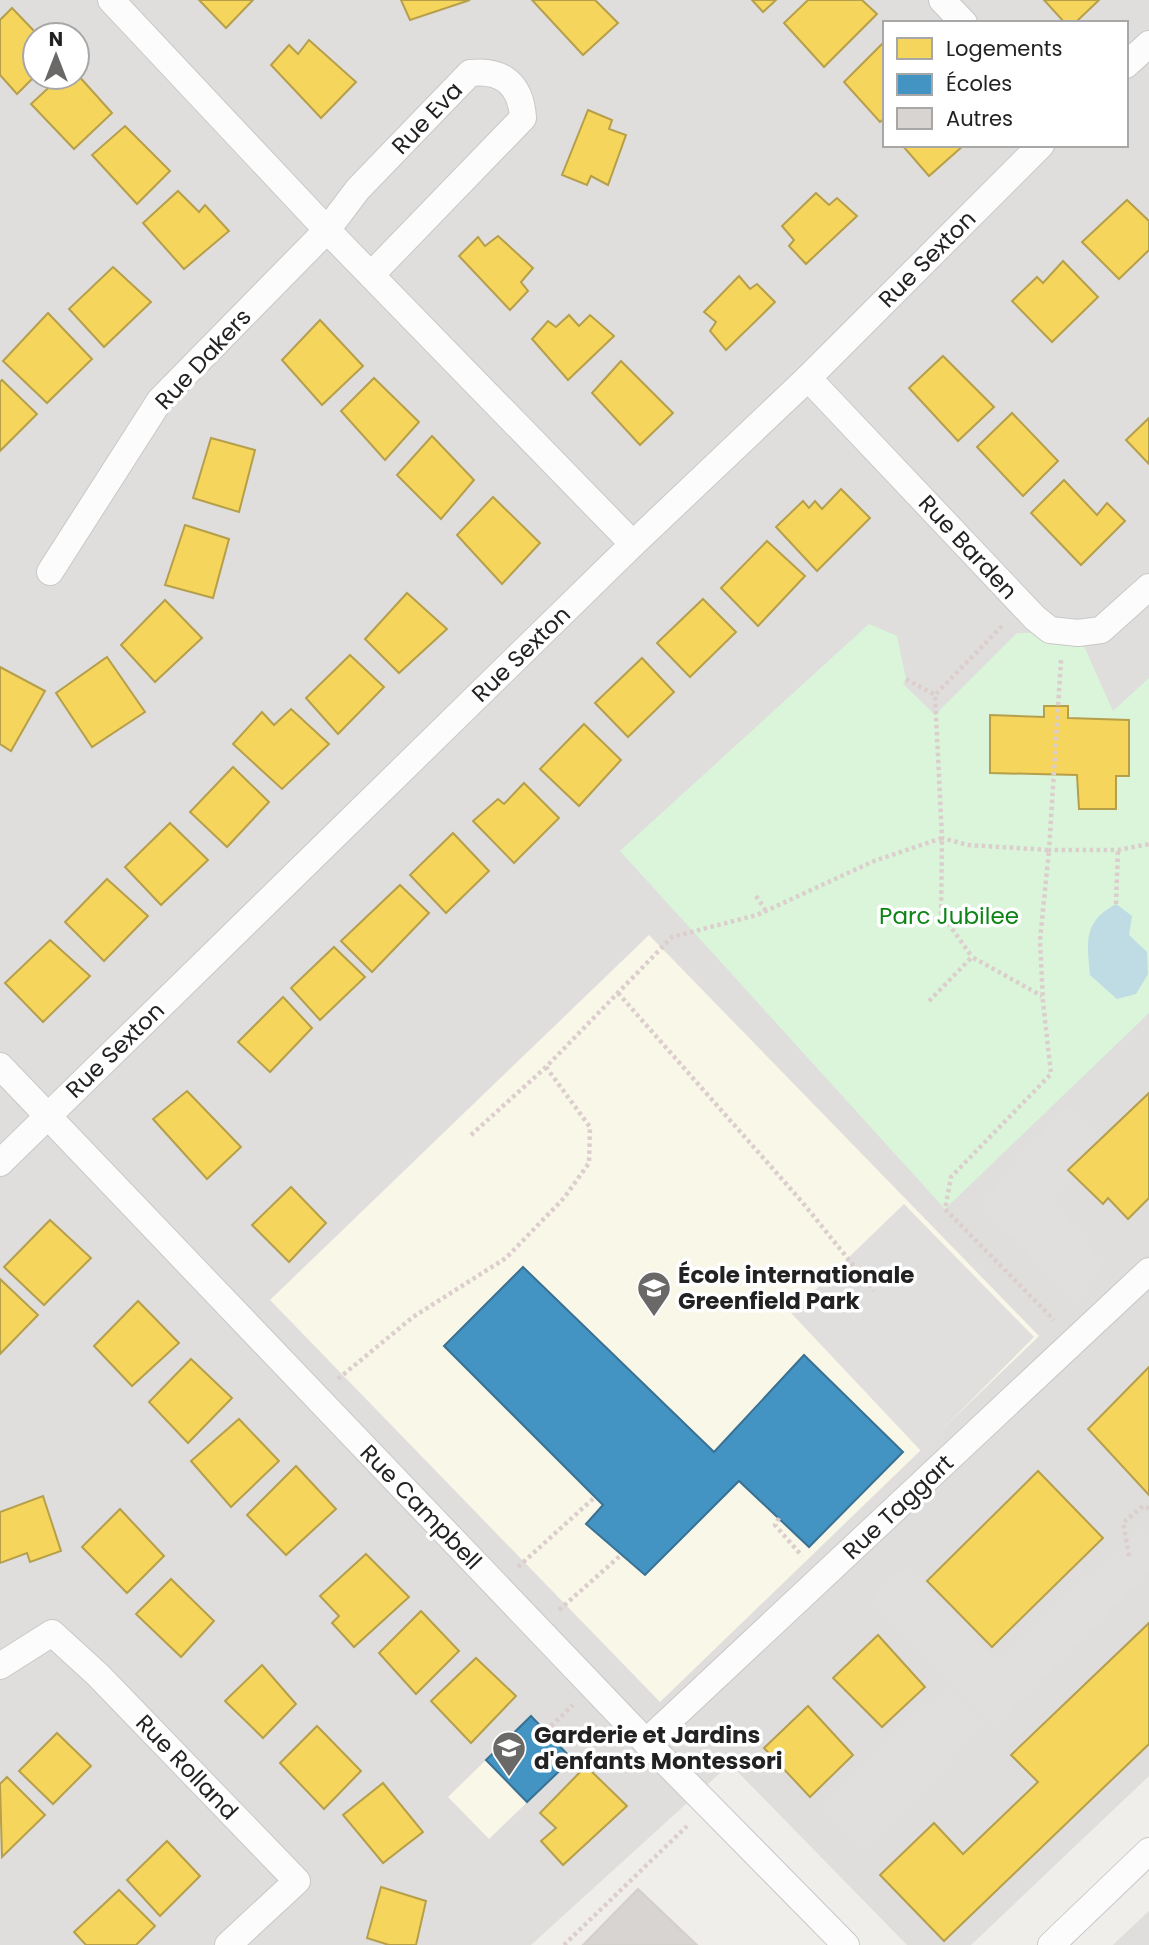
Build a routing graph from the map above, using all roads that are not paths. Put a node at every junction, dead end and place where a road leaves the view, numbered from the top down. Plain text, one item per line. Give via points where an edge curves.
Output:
1 (111, 0) edge
2 (942, 0) edge
3 (962, 21) edge
4 (1149, 44) edge
5 (1128, 63) edge
6 (1039, 147) edge
7 (327, 230) junction
8 (372, 274) junction
9 (808, 378) junction
10 (633, 544) junction
11 (50, 572) dead end
12 (1149, 587) edge
13 (0, 1066) edge
14 (47, 1117) junction
15 (0, 1163) edge
16 (1149, 1272) edge
17 (0, 1666) edge
18 (646, 1742) junction
19 (1149, 1851) edge
20 (228, 1945) edge
21 (846, 1945) edge
22 (1051, 1945) edge

1 - 7 street
2 - 3 street
4 - 5 street
6 - 9 street, Rue Sexton
7 - 8 street
7 - 8 street, Rue Eva via 358,189 470,73 487,71 511,83 522,101 523,118
7 - 11 street, Rue Dakers via 160,400
8 - 10 street
9 - 10 street, Rue Sexton
9 - 12 street, Rue Barden via 1050,630 1101,630
10 - 14 street, Rue Sexton
13 - 14 street, Rue Campbell
14 - 15 street, Rue Sexton
14 - 18 street, Rue Campbell
16 - 18 street, Rue Taggart
17 - 20 street, Rue Rolland via 52,1633 297,1881
18 - 21 street, Rue Campbell
19 - 22 street

